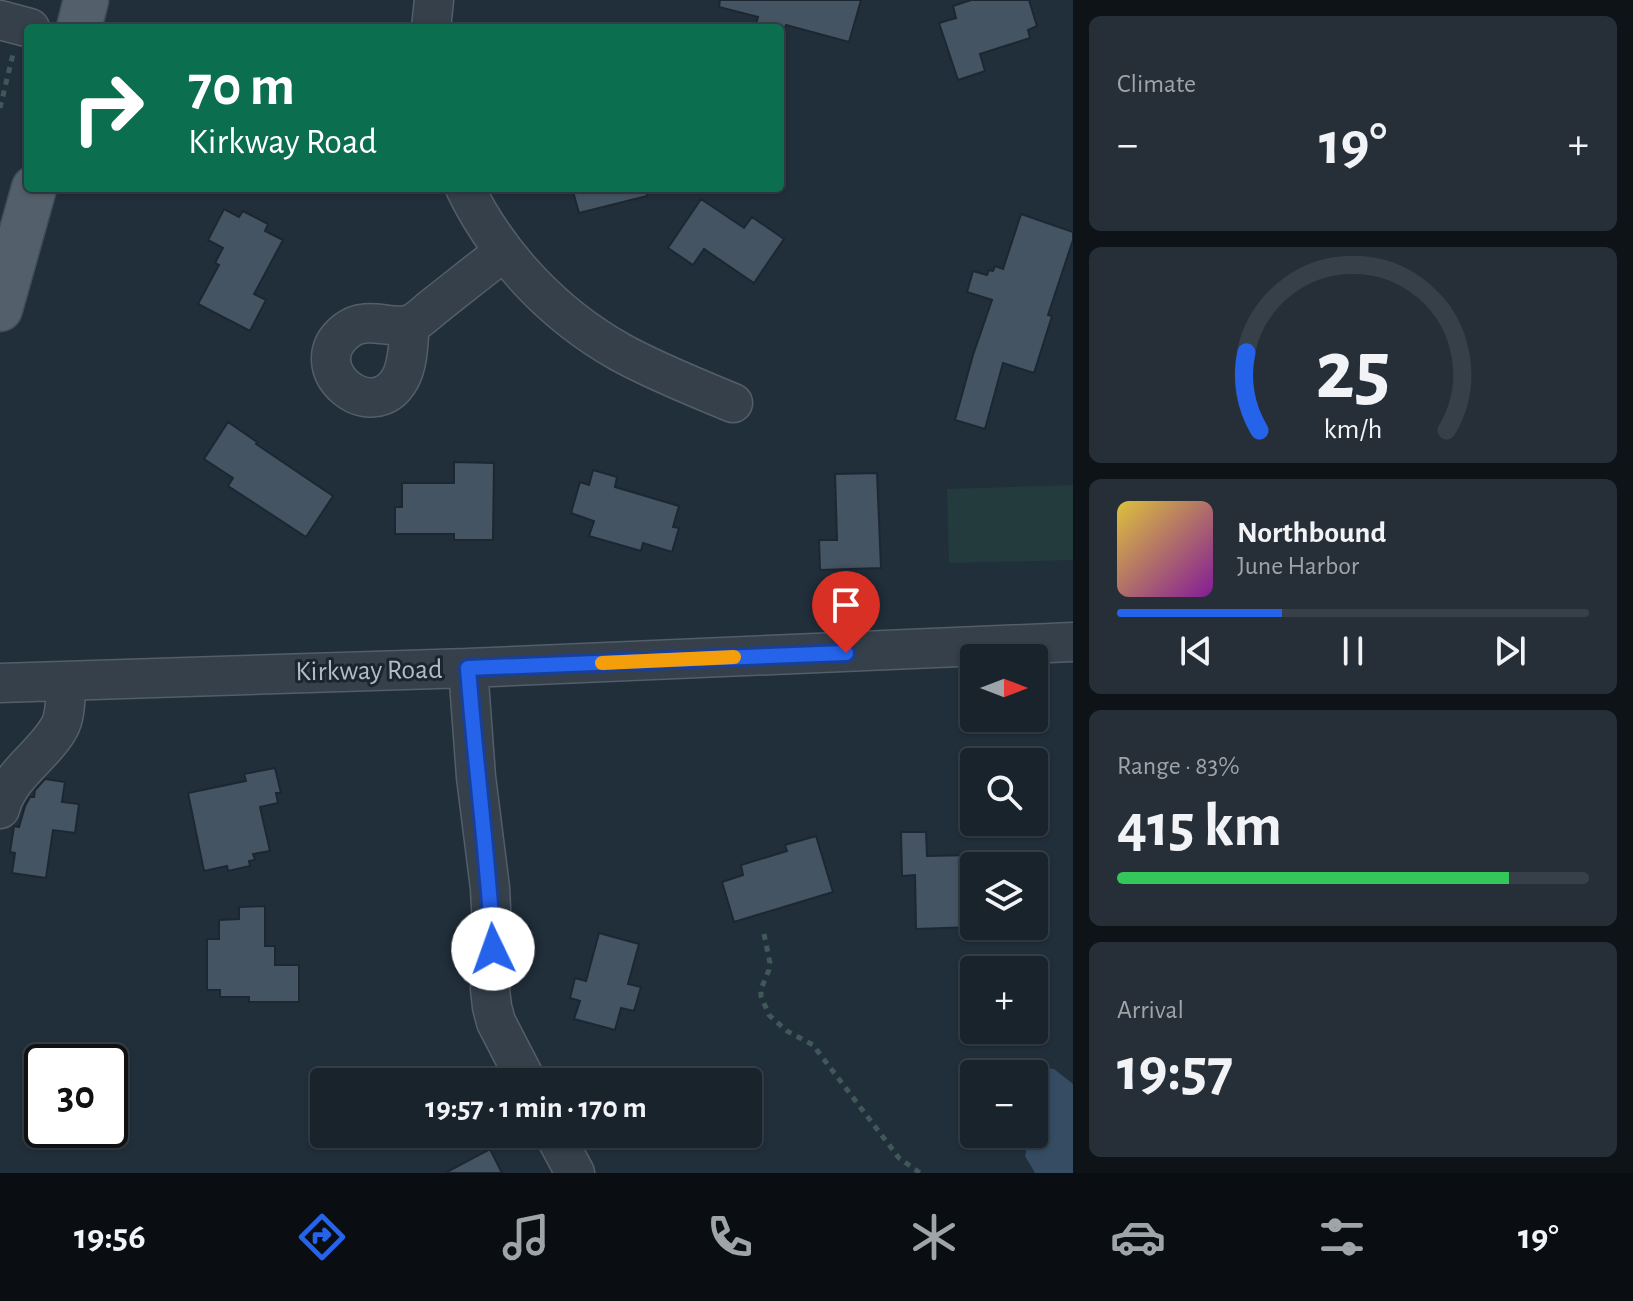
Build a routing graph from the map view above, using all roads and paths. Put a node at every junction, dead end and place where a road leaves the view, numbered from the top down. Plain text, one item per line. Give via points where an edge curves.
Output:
1 (86, 0) edge
2 (434, 0) edge
3 (80, 24) edge
4 (431, 24) edge
5 (15, 32) edge
6 (0, 108) edge
7 (33, 192) edge
8 (467, 192) edge
9 (504, 252) junction
10 (0, 309) edge
11 (410, 324) dead end
12 (733, 403) dead end
13 (1073, 642) edge
14 (468, 668) junction
15 (67, 682) junction
16 (0, 683) edge
17 (0, 809) edge
18 (764, 934) dead end
19 (520, 1068) edge
20 (562, 1148) edge
21 (575, 1173) edge
22 (920, 1173) edge

1 - 3 main road
2 - 4 street
5 - 6 path
7 - 10 main road
8 - 9 street
9 - 11 street
9 - 12 street via 581,328
13 - 14 street, Kirkway Road
14 - 15 street, Kirkway Road
14 - 19 street via 490,888 492,1007
15 - 16 street, Kirkway Road
15 - 17 street via 61,724 25,766
18 - 22 path via 770,963 761,996 769,1015 813,1045 899,1158
20 - 21 street

